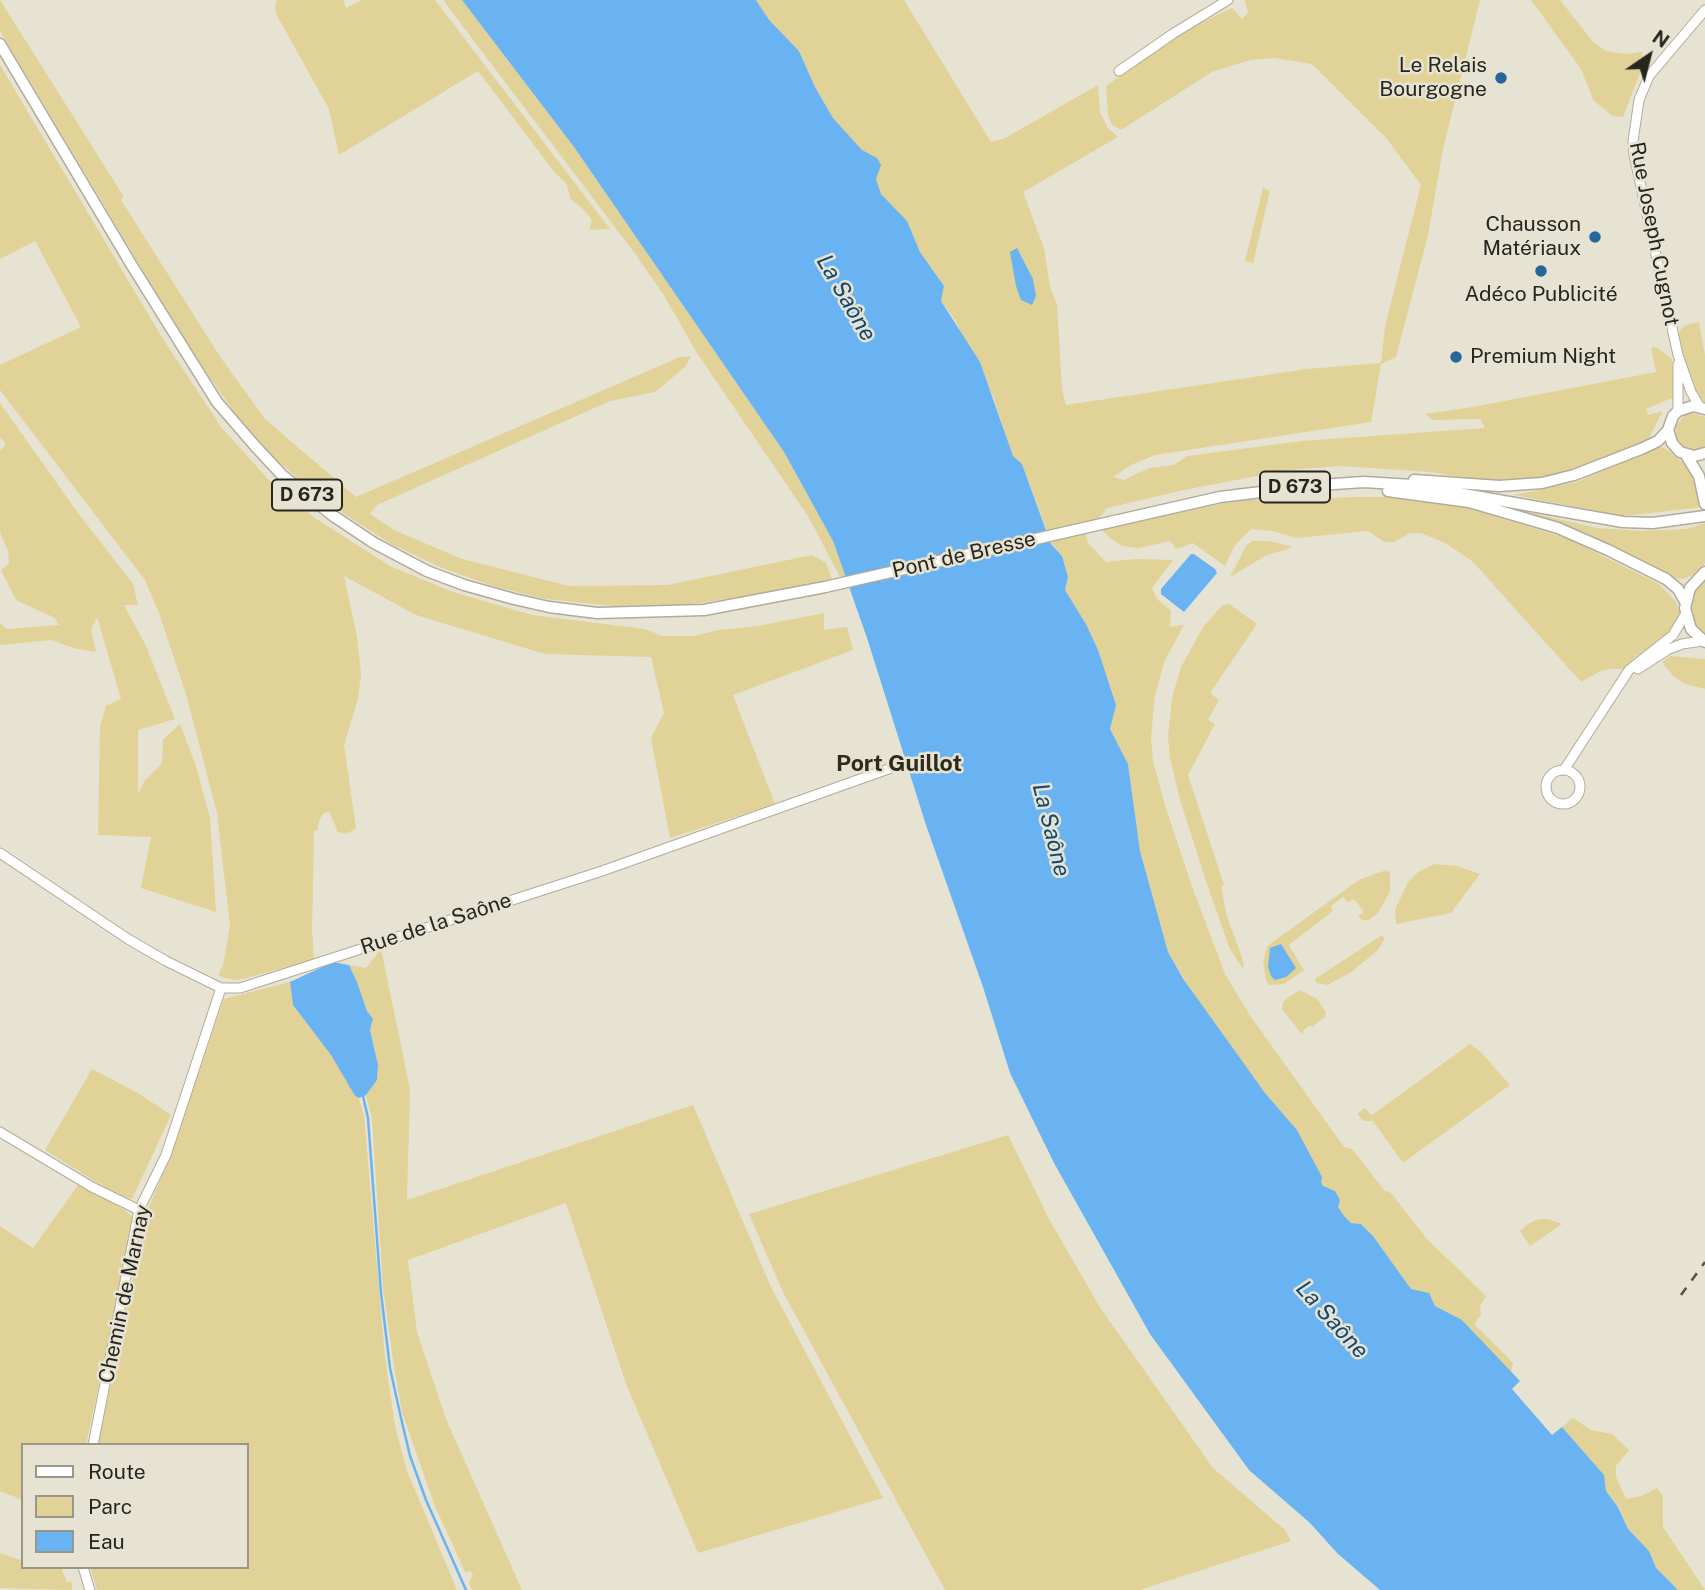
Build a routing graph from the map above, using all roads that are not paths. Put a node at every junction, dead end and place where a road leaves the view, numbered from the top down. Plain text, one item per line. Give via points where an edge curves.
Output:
1 (1228, 0) edge
2 (1705, 10) edge
3 (0, 44) edge
4 (1119, 71) dead end
5 (1678, 355) junction
6 (1703, 408) edge
7 (1678, 411) junction
8 (1668, 430) junction
9 (1705, 453) edge
10 (1686, 455) junction
11 (1364, 482) junction
12 (1319, 485) junction
13 (1705, 504) edge
14 (1705, 516) edge
15 (1705, 572) edge
16 (1686, 608) junction
17 (1704, 642) edge
18 (1623, 680) junction
19 (894, 767) dead end
20 (1564, 770) dead end
21 (0, 853) edge
22 (222, 988) junction
23 (0, 1132) edge
24 (139, 1210) junction
25 (93, 1443) edge
26 (84, 1572) edge
27 (83, 1590) edge
28 (90, 1590) edge

1 - 4 street
2 - 5 street, Rue Joseph Cugnot via 1649,76 1634,127 1634,155
3 - 12 main road, Pont de Bresse / D 673 via 217,402 282,474 332,515 374,543 464,585 549,607 597,613 704,610 1220,497
5 - 6 street, Rue Joseph Cugnot via 1691,392
5 - 7 street, Rue Joseph Cugnot
6 - 7 main road
7 - 8 main road
8 - 10 main road via 1675,448
8 - 11 main road via 1650,446 1542,483
9 - 10 main road
10 - 13 main road via 1699,476
11 - 12 main road, D 673
11 - 14 main road, D 673 via 1441,489 1623,522
12 - 16 main road via 1444,497 1530,519 1654,573 1673,584
15 - 16 main road via 1690,588
16 - 17 main road via 1691,629
16 - 18 street via 1673,635 1636,663
17 - 18 street via 1669,649
18 - 20 street
19 - 22 street, Rue de la Saône via 602,871 240,988
21 - 22 street via 128,939
22 - 24 street, Chemin de Marnay via 166,1155
23 - 24 street
24 - 25 street, Chemin de Marnay
26 - 27 street
26 - 28 street

